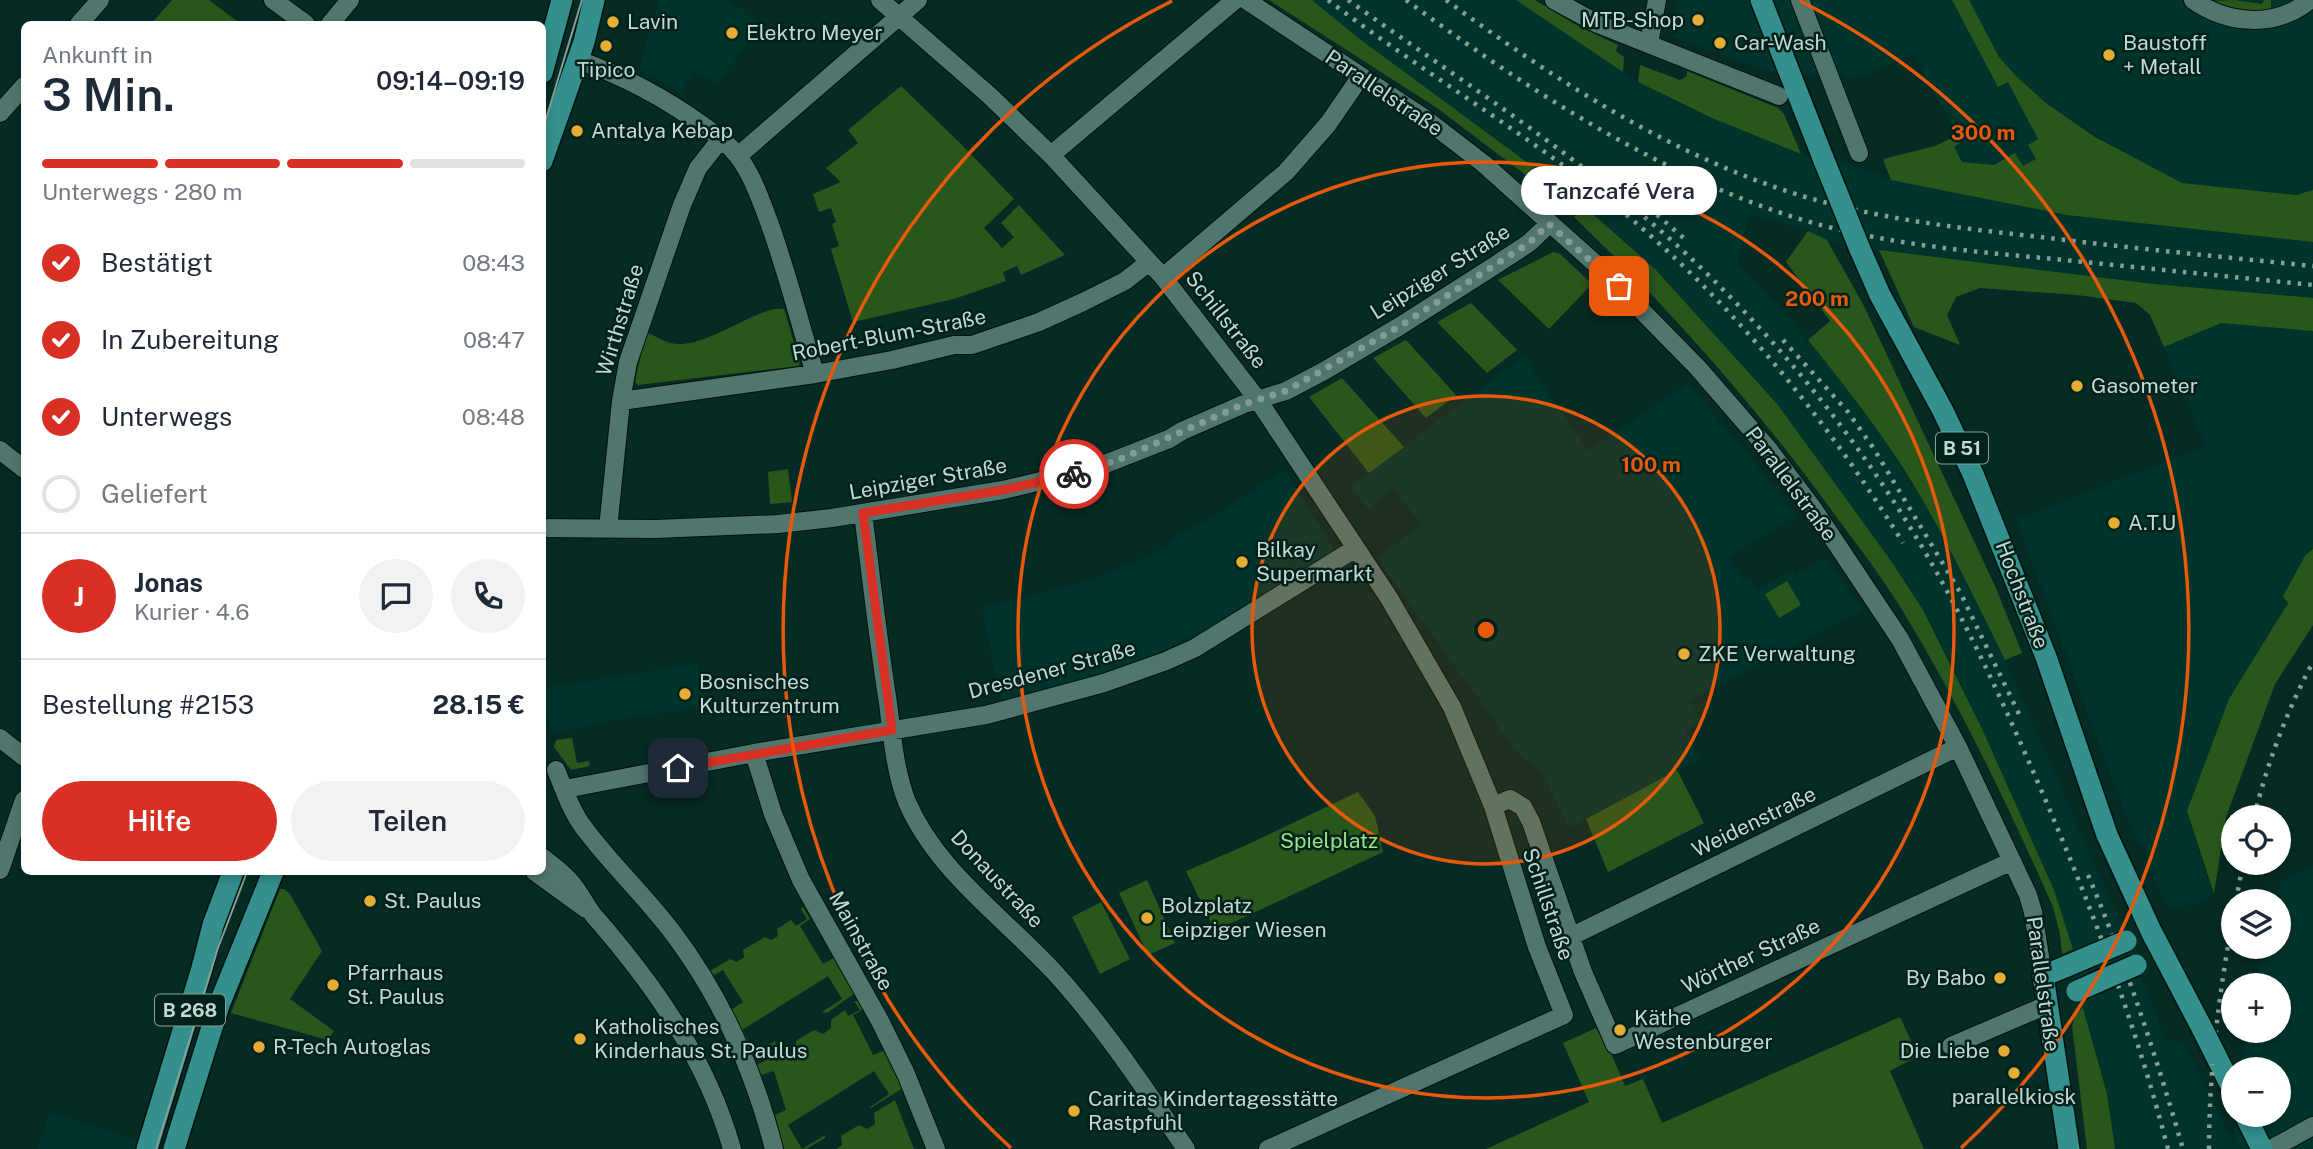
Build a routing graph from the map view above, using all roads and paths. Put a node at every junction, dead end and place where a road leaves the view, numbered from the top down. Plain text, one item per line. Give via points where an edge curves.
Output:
1 (100, 0) edge
2 (272, 0) edge
3 (350, 0) edge
4 (562, 0) edge
5 (594, 0) edge
6 (880, 0) edge
7 (918, 0) edge
8 (1235, 0) edge
9 (1246, 0) edge
10 (1554, 0) edge
11 (1657, 0) edge
12 (1761, 0) edge
13 (1800, 0) edge
14 (2193, 0) edge
15 (2311, 0) edge
16 (899, 16) junction
17 (82, 21) edge
18 (302, 21) edge
19 (332, 21) edge
20 (1644, 41) junction
21 (546, 58) edge
22 (578, 60) junction
23 (1361, 76) junction
24 (21, 89) edge
25 (1779, 96) dead end
26 (0, 113) edge
27 (721, 139) junction
28 (546, 150) edge
29 (1859, 153) dead end
30 (1051, 155) junction
31 (738, 156) junction
32 (1549, 224) junction
33 (1149, 262) junction
34 (1163, 277) junction
35 (815, 374) junction
36 (1258, 400) junction
37 (621, 401) junction
38 (0, 450) edge
39 (21, 467) edge
40 (863, 513) junction
41 (546, 528) edge
42 (608, 529) junction
43 (1356, 548) junction
44 (892, 730) junction
45 (0, 738) edge
46 (1958, 747) junction
47 (754, 753) junction
48 (21, 755) edge
49 (556, 770) dead end
50 (565, 789) junction
51 (1493, 806) junction
52 (21, 809) edge
53 (546, 860) edge
54 (2012, 860) junction
55 (0, 870) edge
56 (232, 875) edge
57 (272, 875) edge
58 (540, 875) edge
59 (592, 914) junction
60 (2151, 931) junction
61 (1570, 937) junction
62 (206, 947) junction
63 (2163, 954) junction
64 (2043, 976) junction
65 (219, 1005) junction
66 (2047, 1005) junction
67 (1951, 1046) dead end
68 (2221, 1066) edge
69 (2313, 1126) edge
70 (2251, 1127) edge
71 (147, 1149) edge
72 (174, 1149) edge
73 (733, 1149) edge
74 (774, 1149) edge
75 (936, 1149) edge
76 (1186, 1149) edge
77 (1268, 1149) edge
78 (2069, 1149) edge
79 (2262, 1149) edge
80 (2270, 1149) edge

1 - 17 street
2 - 18 street
3 - 19 street
4 - 21 main road
5 - 22 main road
6 - 16 street, Schillstraße
7 - 16 street
8 - 30 street
9 - 23 street, Parallelstraße
10 - 20 street via 1598,24
11 - 20 street
12 - 60 main road, Hochstraße / B 51, bridge via 1880,295 1973,474 2046,657 2107,835
13 - 29 street
14 - 15 street via 2221,15 2267,20 2285,16
16 - 30 street, Schillstraße
16 - 31 street
20 - 25 street
22 - 27 street via 643,87
22 - 28 main road
23 - 32 street, Parallelstraße via 1464,148
23 - 34 street via 1328,124 1286,172
24 - 26 street
27 - 31 street
27 - 37 street, Wirthstraße via 698,168 682,205 635,339
30 - 33 street, Schillstraße
31 - 35 street via 773,233
32 - 36 street, Leipziger Straße via 1529,243 1400,326 1286,391
32 - 46 street, Parallelstraße via 1657,325 1769,450 1899,639
33 - 34 street, Schillstraße
33 - 35 street, Robert-Blum-Straße via 1125,281 998,337
34 - 36 street, Schillstraße
35 - 37 street, Robert-Blum-Straße
36 - 40 street, Leipziger Straße via 1118,460 1072,474
36 - 43 street, Schillstraße
37 - 42 street, Wirthstraße
38 - 39 street
40 - 42 street, Leipziger Straße via 778,524
40 - 44 street, Donaustraße
41 - 42 street, Leipziger Straße
43 - 44 street, Dresdener Straße via 1237,624 1166,661 1008,710
43 - 51 street, Schillstraße via 1452,707
44 - 47 street, Dresdener Straße
44 - 76 street, Donaustraße via 901,785 926,835 960,879 1079,1000
45 - 48 street
46 - 54 street, Parallelstraße
46 - 61 street, Weidenstraße
47 - 50 street, Dresdener Straße
47 - 75 street, Mainstraße via 801,880 880,1021
49 - 50 street
50 - 74 street via 582,826 673,933 716,999 748,1066
51 - 61 street, Schillstraße via 1510,799 1523,807
51 - 77 street, Schillstraße via 1537,947 1564,1015
52 - 55 street
53 - 59 street via 573,884
54 - 61 street, Wörther Straße via 1615,1045
54 - 64 street, Parallelstraße via 2034,912
56 - 62 main road, B 268
57 - 65 main road, B 268
58 - 59 street
59 - 73 street via 645,978 681,1032 706,1079
60 - 63 main road, Hochstraße / B 51
60 - 64 main road, bridge
62 - 65 main road, B 268 via 219,945 230,960
62 - 71 main road, B 268
63 - 66 main road, bridge
63 - 68 main road, Hochstraße / B 51, bridge
64 - 66 main road, Parallelstraße
65 - 72 main road, B 268
66 - 67 street
66 - 78 main road, Parallelstraße
69 - 80 street
70 - 79 main road

